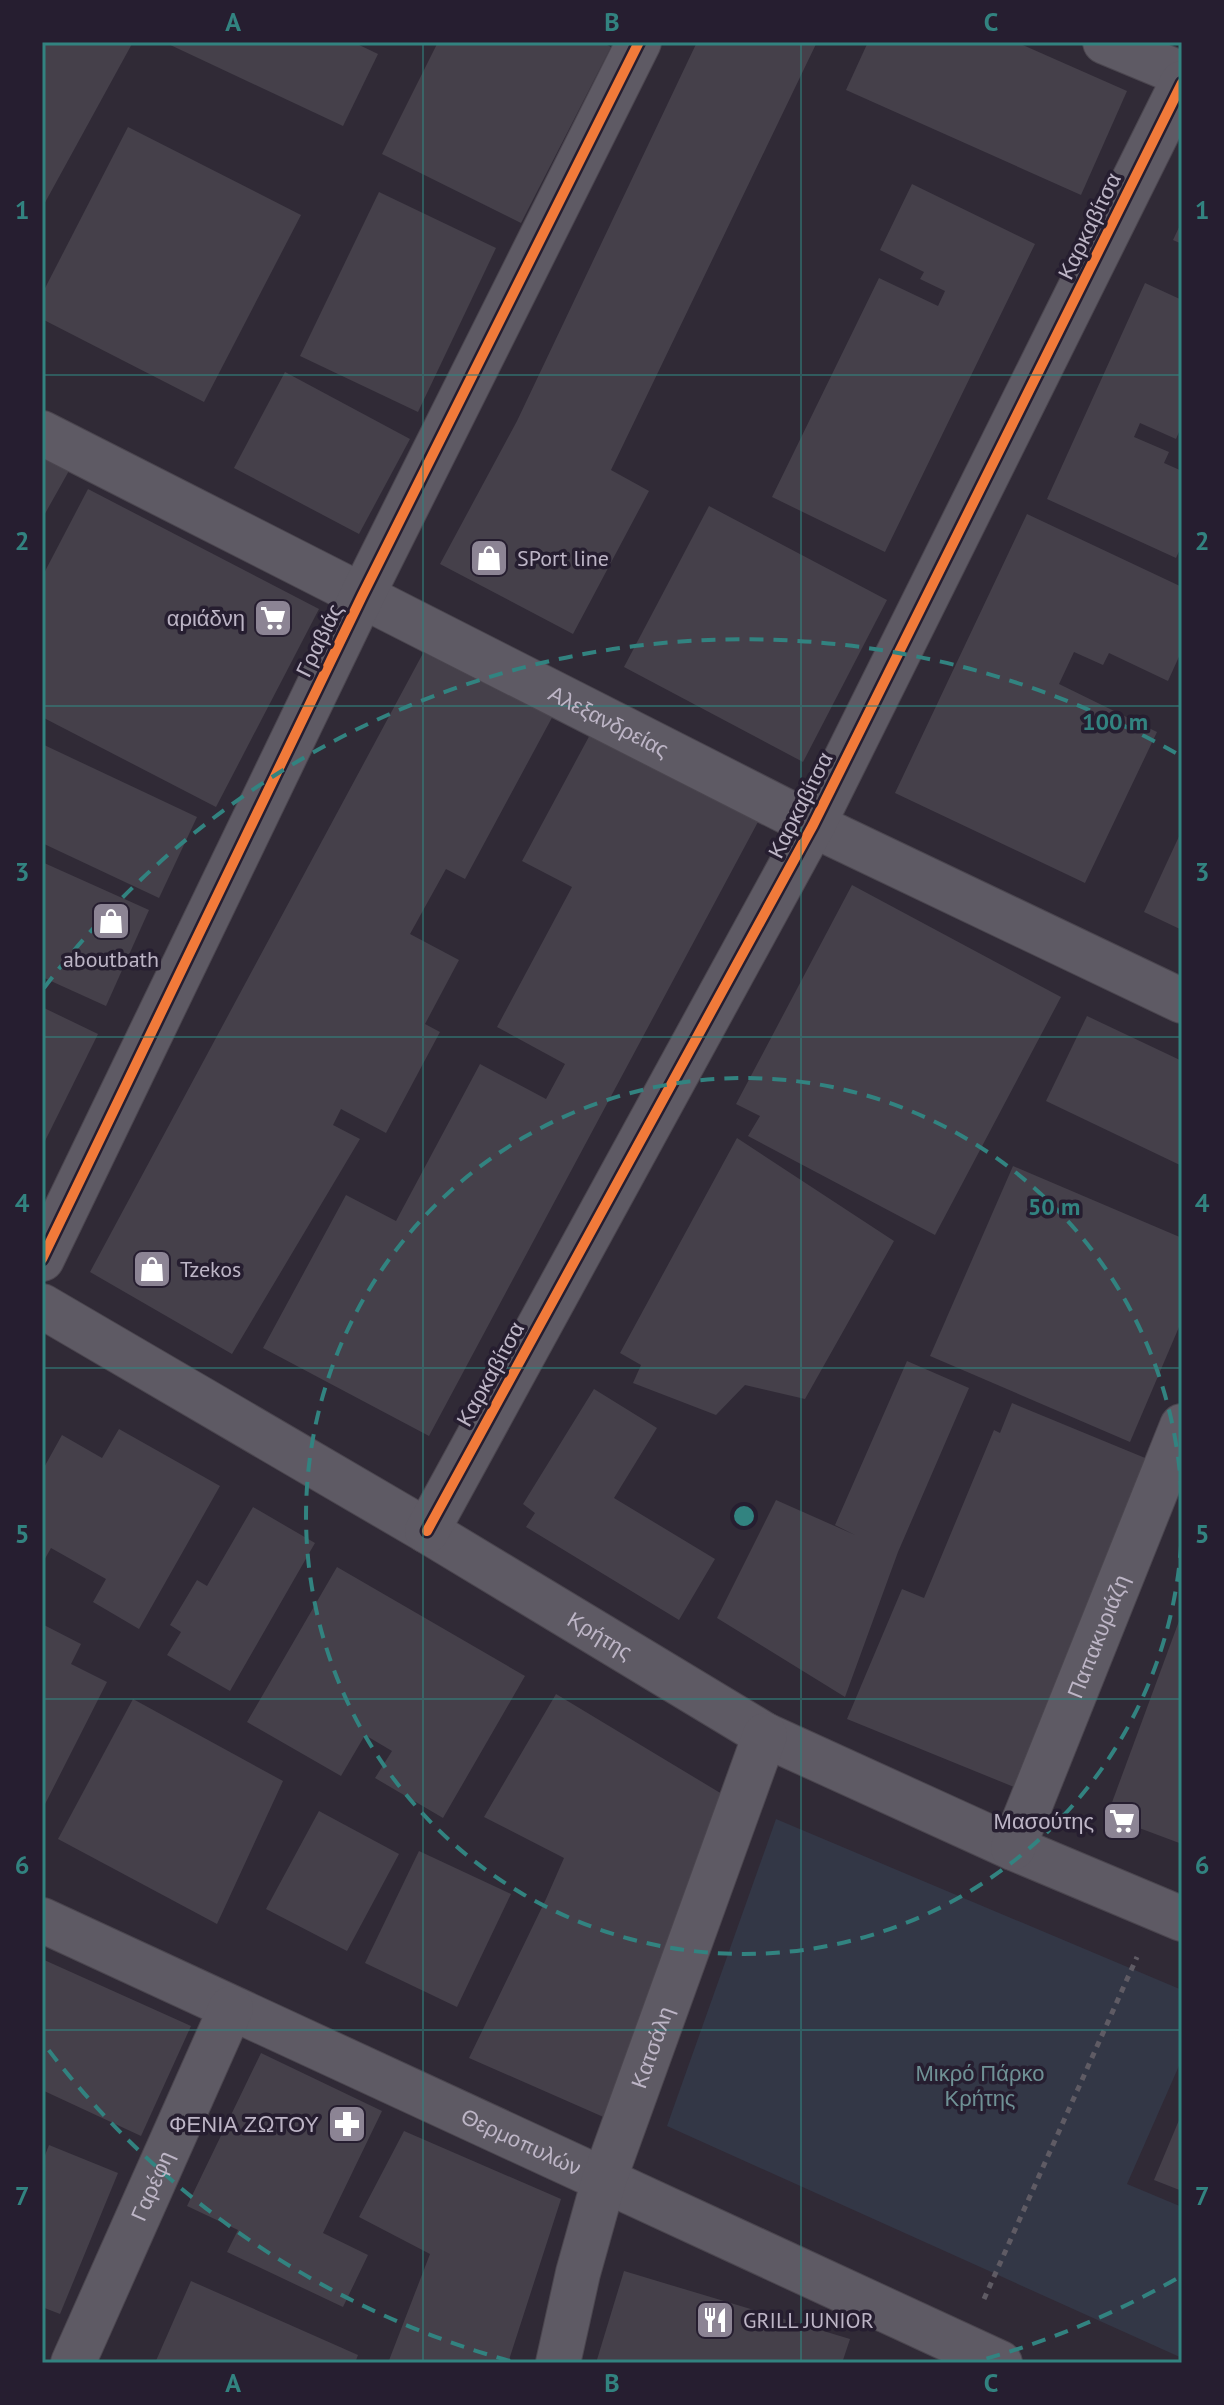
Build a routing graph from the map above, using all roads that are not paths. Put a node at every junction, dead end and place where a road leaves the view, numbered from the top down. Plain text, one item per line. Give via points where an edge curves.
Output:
1 (639, 42) edge
2 (1105, 42) edge
3 (1182, 74) edge
4 (1182, 83) edge
5 (42, 433) edge
6 (362, 596) junction
7 (813, 825) junction
8 (1182, 1001) edge
9 (42, 1259) edge
10 (42, 1306) edge
11 (1182, 1426) edge
12 (427, 1531) junction
13 (765, 1735) junction
14 (1013, 1848) junction
15 (1170, 1914) edge
16 (42, 1920) edge
17 (231, 2008) junction
18 (604, 2180) junction
19 (981, 2354) edge
20 (73, 2363) edge
21 (558, 2363) edge

1 - 6 street, Γραβιάς
2 - 3 street
4 - 7 street, Καρκαβίτσα
5 - 6 street, Αλεξανδρείας
6 - 7 street, Αλεξανδρείας
6 - 9 street, Γραβιάς
7 - 8 street, Αλεξανδρείας
7 - 12 street, Καρκαβίτσα
10 - 12 street, Κρήτης
11 - 14 street, Παπακυριάζη
12 - 13 street, Κρήτης
13 - 14 street, Κρήτης
13 - 18 street, Κατσάλη
14 - 15 street, Κρήτης
16 - 17 street, Θερμοπυλών
17 - 18 street, Θερμοπυλών
17 - 20 street, Γαρέφη
18 - 19 street, Θερμοπυλών
18 - 21 street, Κατσάλη

